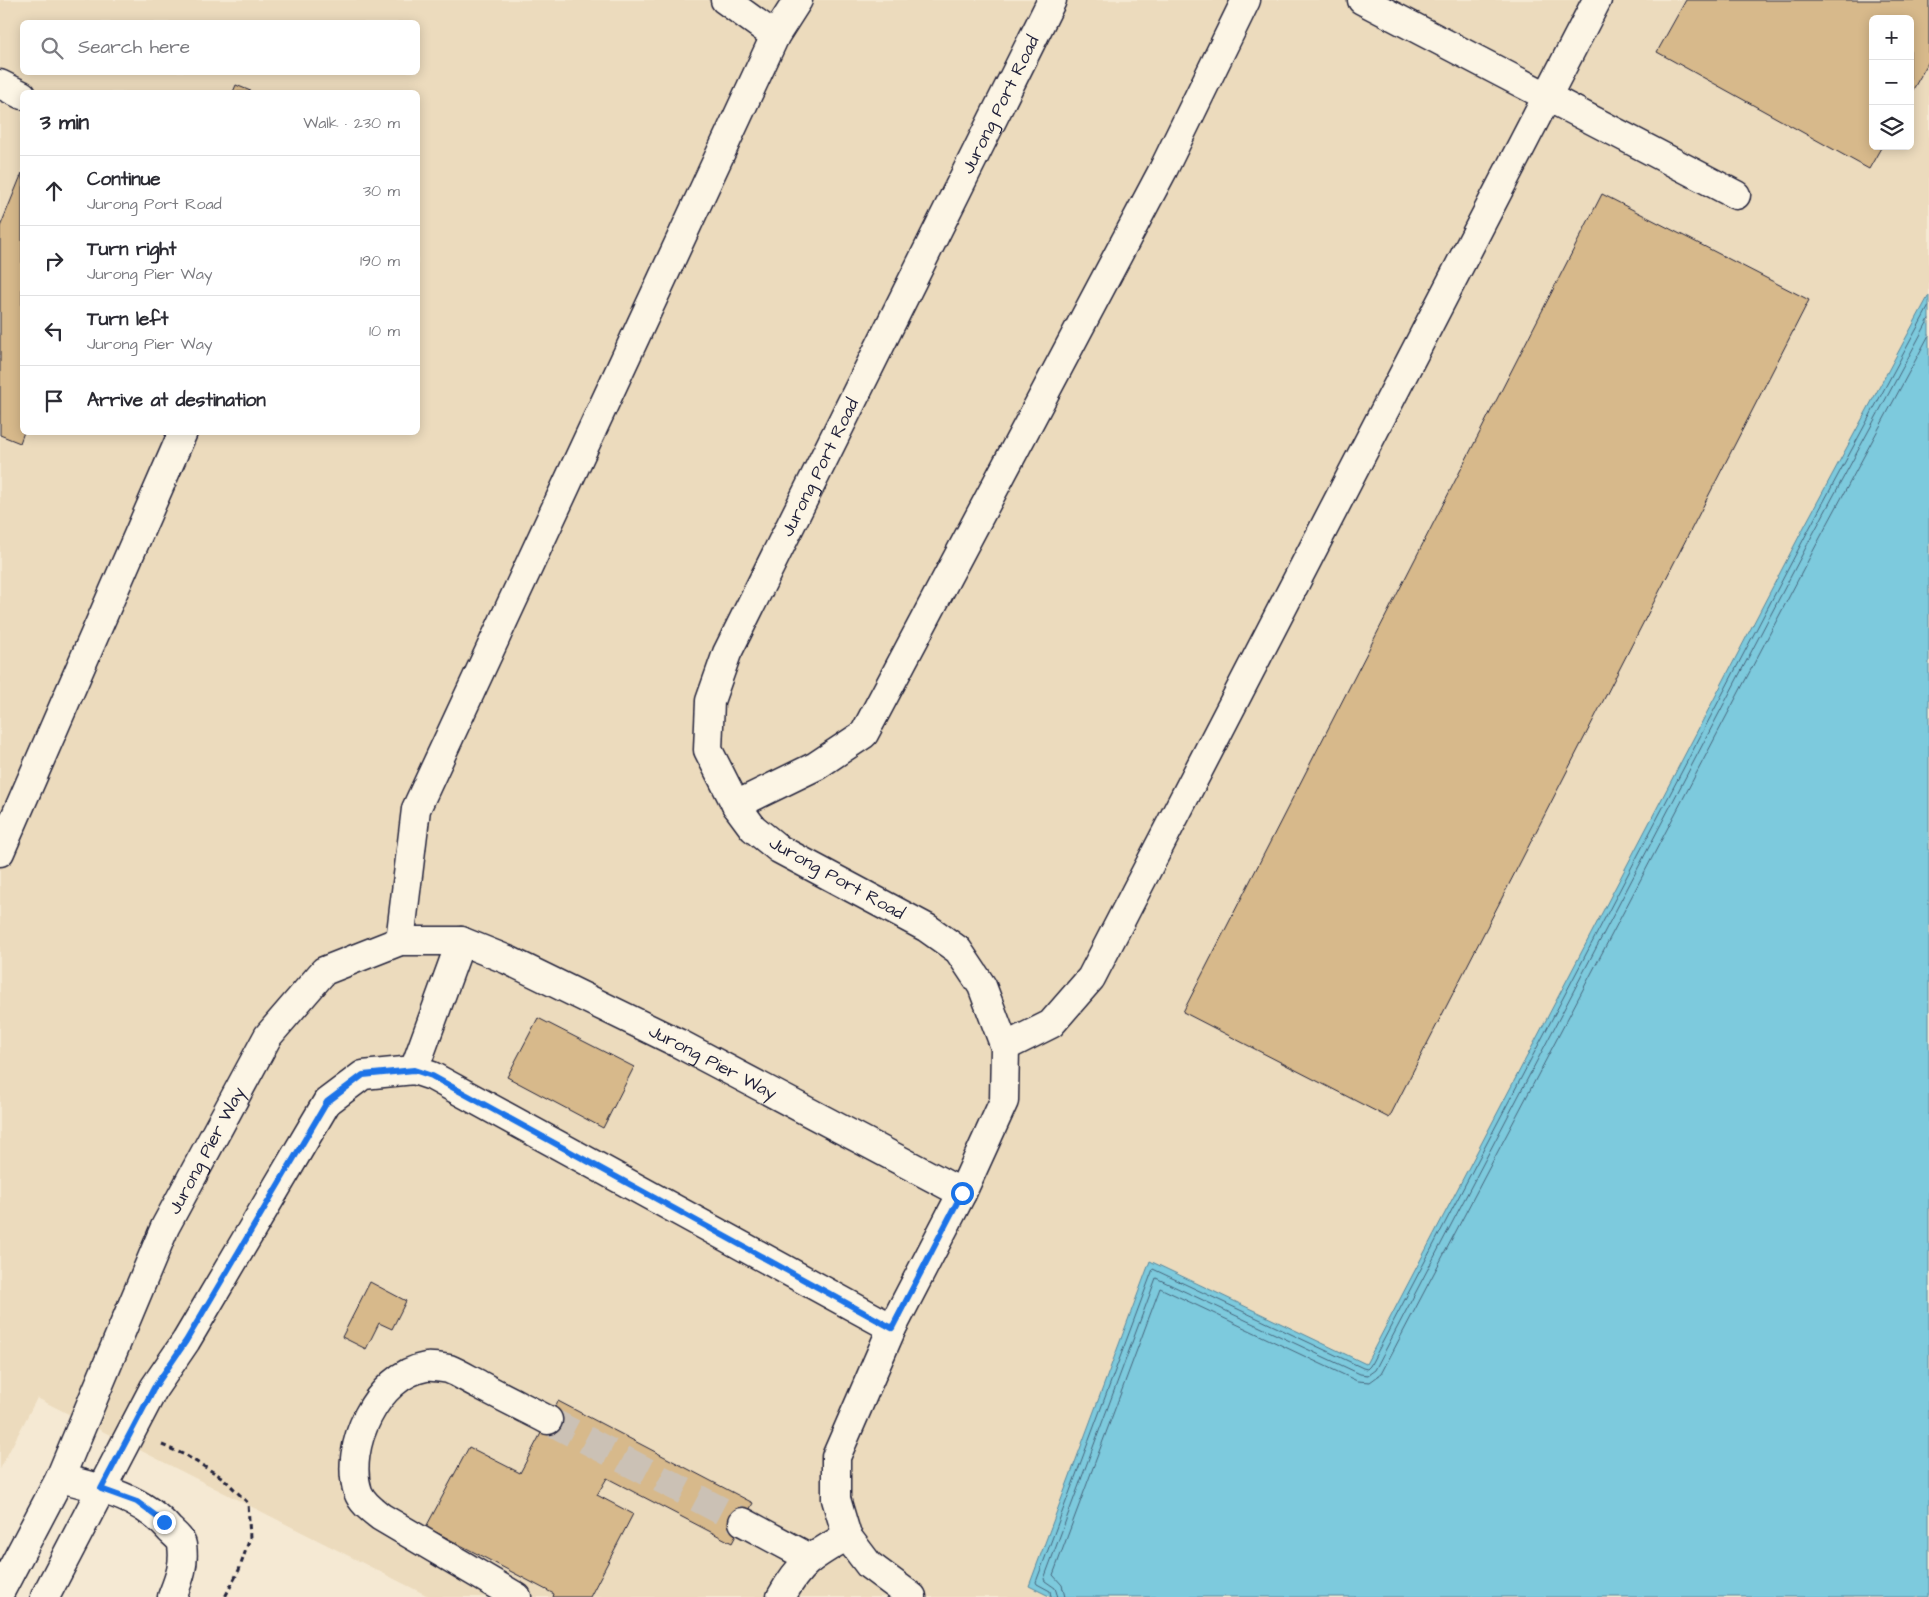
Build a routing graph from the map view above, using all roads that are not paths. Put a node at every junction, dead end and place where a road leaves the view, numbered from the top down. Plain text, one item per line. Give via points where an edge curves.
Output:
1 (725, 0) edge
2 (798, 0) edge
3 (1052, 0) edge
4 (1246, 0) edge
5 (1362, 0) edge
6 (1596, 0) edge
7 (775, 36) junction
8 (0, 84) edge
9 (20, 94) edge
10 (1547, 96) junction
11 (1736, 196) dead end
12 (182, 435) edge
13 (736, 805) junction
14 (0, 852) edge
15 (461, 941) junction
16 (400, 942) junction
17 (1004, 1048) junction
18 (414, 1070) junction
19 (962, 1193) junction
20 (892, 1328) junction
21 (548, 1420) tunnel mouth
22 (60, 1478) junction
23 (101, 1489) junction
24 (743, 1522) tunnel mouth
25 (847, 1536) junction
26 (810, 1558) junction
27 (0, 1592) edge
28 (45, 1597) edge
29 (172, 1597) edge
30 (517, 1597) edge
31 (781, 1597) edge
32 (912, 1597) edge

1 - 7 street
2 - 7 street
3 - 13 street, Jurong Port Road via 727,653 710,701 708,750
4 - 13 street via 1163,170 864,734 816,766
5 - 10 street
6 - 10 street
7 - 16 street via 416,809
8 - 9 street
10 - 11 street
10 - 17 street via 1092,978 1051,1024
12 - 14 street
13 - 17 street, Jurong Port Road via 753,828 779,849 927,928 958,950 982,986
15 - 16 street, Jurong Pier Way
15 - 18 street
15 - 19 street, Jurong Pier Way via 508,960 678,1043
16 - 22 street, Jurong Pier Way via 324,971 268,1036 165,1227
17 - 19 street, Jurong Port Road via 1004,1101
18 - 20 street via 432,1076
18 - 23 street via 363,1075 327,1102 186,1341 154,1388
19 - 20 street, Jurong Port Road
20 - 25 street, Jurong Port Road via 836,1457 836,1499
21 - 30 street via 449,1369 427,1367 410,1373 380,1397 367,1416 354,1457 359,1494 368,1508
22 - 23 street
22 - 27 street, Jurong Pier Way
23 - 28 street
23 - 29 street via 137,1502 164,1522 182,1542 183,1570
24 - 26 street
25 - 26 street
25 - 32 street, Jurong Port Road via 869,1564
26 - 31 street via 793,1575

